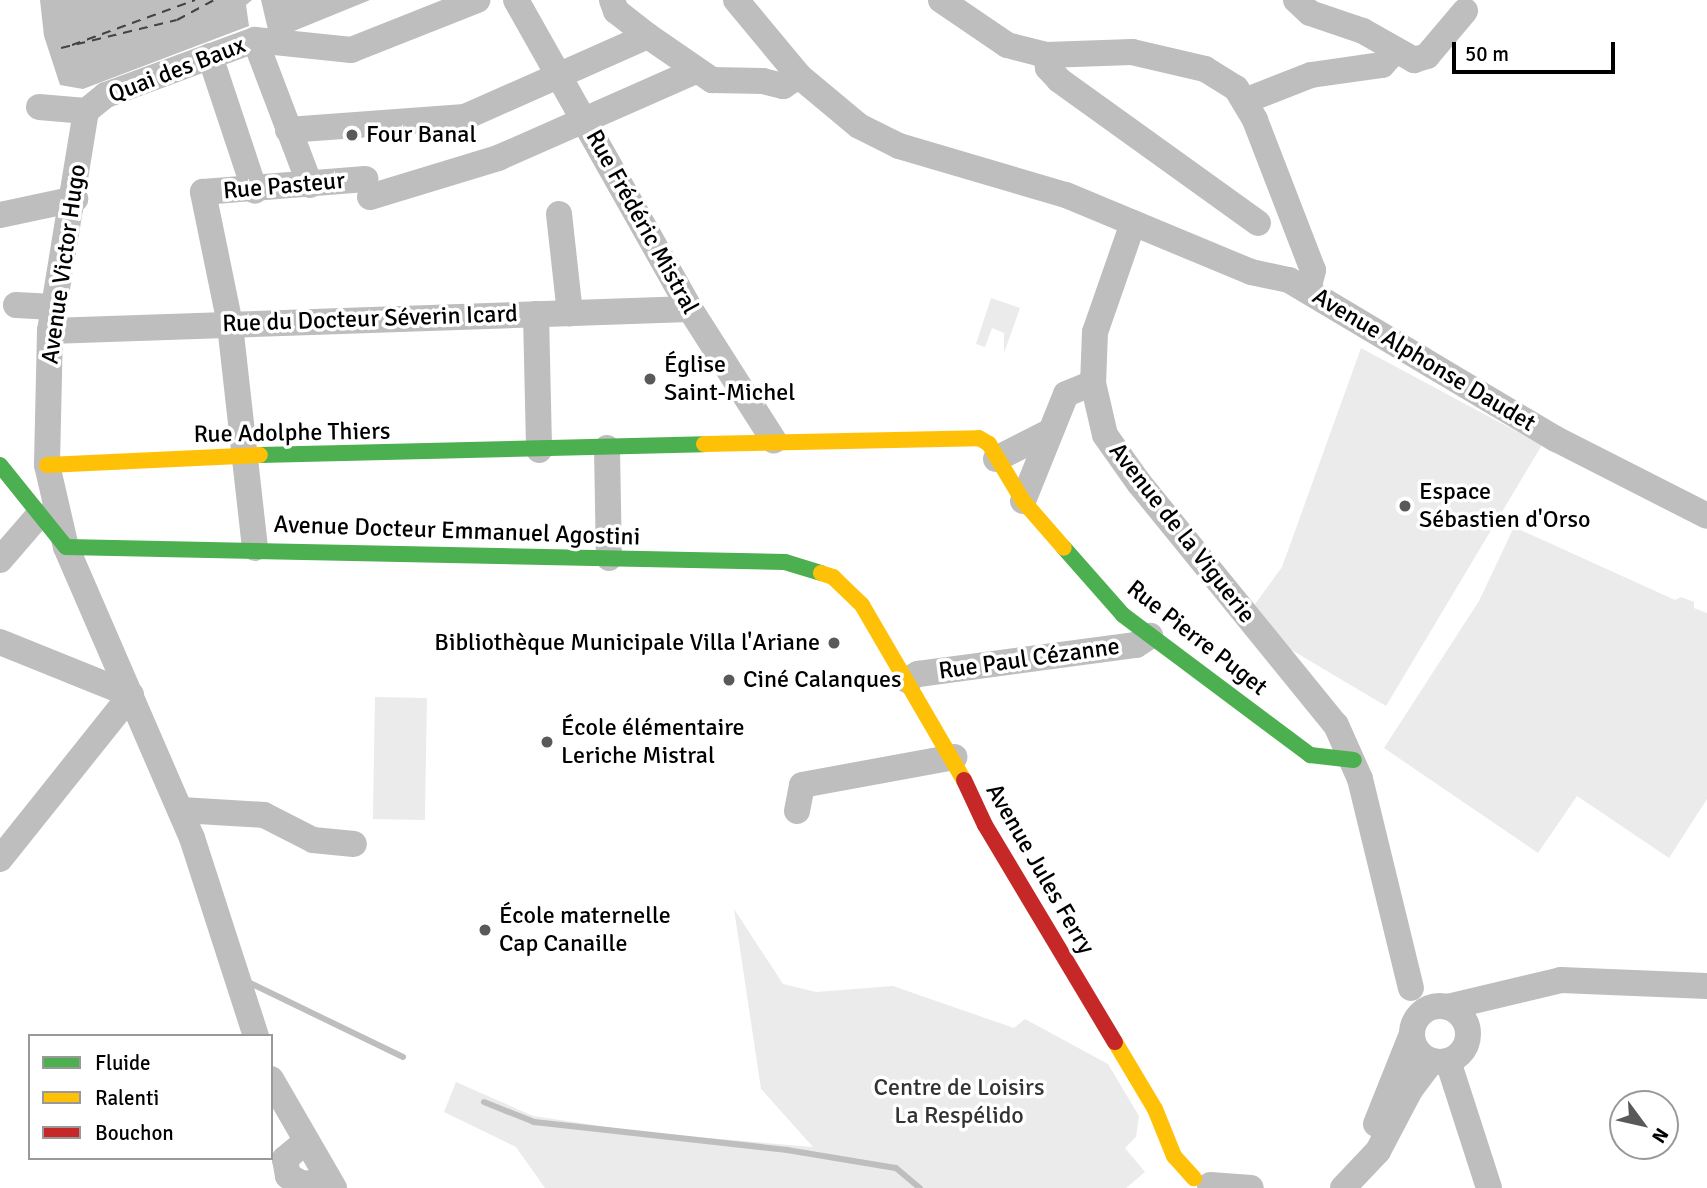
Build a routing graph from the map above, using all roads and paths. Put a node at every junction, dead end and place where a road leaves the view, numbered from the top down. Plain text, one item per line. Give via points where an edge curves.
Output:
1 (477, 0) edge
2 (516, 0) edge
3 (612, 0) edge
4 (736, 0) edge
5 (941, 0) edge
6 (1296, 0) edge
7 (1465, 11) dead end
8 (648, 36) junction
9 (255, 40) junction
10 (1395, 51) junction
11 (1046, 55) junction
12 (210, 57) junction
13 (695, 71) junction
14 (559, 76) junction
15 (799, 76) junction
16 (1247, 100) junction
17 (39, 107) dead end
18 (86, 111) junction
19 (584, 119) junction
20 (288, 131) junction
21 (310, 185) junction
22 (255, 191) junction
23 (75, 200) junction
24 (559, 214) dead end
25 (0, 215) edge
26 (1133, 223) junction
27 (1258, 223) dead end
28 (1308, 290) junction
29 (16, 305) dead end
30 (690, 309) junction
31 (570, 313) junction
32 (536, 314) junction
33 (52, 319) junction
34 (230, 324) junction
35 (1093, 383) junction
36 (1049, 432) junction
37 (774, 441) junction
38 (607, 448) junction
39 (539, 450) junction
40 (993, 452) junction
41 (245, 455) junction
42 (47, 466) junction
43 (1, 469) edge
44 (1023, 501) junction
45 (1703, 507) edge
46 (38, 516) junction
47 (66, 547) junction
48 (254, 548) junction
49 (609, 558) junction
50 (0, 561) edge
51 (843, 584) joint
52 (1150, 636) junction
53 (0, 642) edge
54 (907, 680) junction
55 (131, 695) junction
56 (954, 757) junction
57 (1354, 761) junction
58 (181, 810) junction
59 (797, 811) dead end
60 (354, 844) dead end
61 (0, 859) edge
62 (1707, 986) edge
63 (1411, 988) junction
64 (1511, 989) junction
65 (1444, 1006) junction
66 (1413, 1030) junction
67 (255, 1034) edge
68 (1468, 1036) junction
69 (1440, 1061) junction
70 (273, 1083) edge
71 (1410, 1090) junction
72 (1463, 1097) junction
73 (1172, 1183) dead end
74 (1348, 1183) edge
75 (332, 1184) edge
76 (1206, 1184) edge
77 (1251, 1188) edge
78 (1489, 1188) edge

1 - 9 street, Quai des Baux via 351,50
2 - 14 street, Rue Frédéric Mistral
3 - 8 street via 616,11
4 - 15 street
5 - 11 street via 1007,46
6 - 10 street via 1310,13 1363,31
7 - 10 street via 1421,60
8 - 13 street
8 - 14 street
9 - 12 street, Quai des Baux
9 - 20 street
10 - 16 street via 1382,65 1311,75
11 - 16 street via 1132,52 1169,59 1223,77
11 - 27 street via 1048,68 1059,80
12 - 18 street, Quai des Baux via 106,95
12 - 22 street
13 - 15 street via 712,80 783,86
13 - 19 street, Rue Pasteur
14 - 19 street, Rue Frédéric Mistral
14 - 20 street via 465,117
15 - 26 street via 837,110 889,141 987,173 1005,174
16 - 28 street via 1313,270
17 - 18 street, Quai des Baux
18 - 23 street, Avenue Victor Hugo
19 - 21 street, Rue Pasteur via 498,158 368,188
19 - 30 street, Rue Frédéric Mistral
20 - 21 street
21 - 22 street, Rue Pasteur
22 - 34 street, Rue Pasteur via 203,192
23 - 25 street
23 - 33 street, Avenue Victor Hugo
24 - 31 street
26 - 28 street, Avenue Alphonse Daudet via 1251,272 1283,278
26 - 35 street, Avenue de la Viguerie via 1095,332
28 - 45 street, Avenue Alphonse Daudet via 1556,439
29 - 33 street, Rue du Docteur Séverin Icard
30 - 31 street, Rue du Docteur Séverin Icard
30 - 37 street, Rue Frédéric Mistral
31 - 32 street, Rue du Docteur Séverin Icard
32 - 34 street, Rue du Docteur Séverin Icard
32 - 39 street
33 - 34 street, Rue du Docteur Séverin Icard
33 - 42 street, Avenue Victor Hugo
34 - 41 street
35 - 36 street via 1066,394
35 - 57 street, Avenue de la Viguerie via 1105,435 1139,484 1336,724
36 - 40 street
36 - 44 street
37 - 38 street, Rue Adolphe Thiers
37 - 40 street, Rue Adolphe Thiers via 979,438
38 - 39 street, Rue Adolphe Thiers
38 - 49 street
39 - 41 street, Rue Adolphe Thiers
40 - 44 street, Rue Pierre Puget
41 - 42 street, Rue Adolphe Thiers
41 - 48 street
42 - 43 street
42 - 47 street, Avenue Victor Hugo
43 - 46 street
44 - 52 street, Rue Pierre Puget via 1123,615
46 - 47 street
46 - 50 street
47 - 48 street, Avenue Docteur Emmanuel Agostini
47 - 55 street, Avenue Victor Hugo
48 - 49 street, Avenue Docteur Emmanuel Agostini
49 - 51 street, Avenue Docteur Emmanuel Agostini via 785,562 822,572
51 - 54 street, Avenue Jules Ferry via 862,605
52 - 54 street, Rue Paul Cézanne via 1136,645 918,674
52 - 57 street, Rue Pierre Puget via 1310,755
53 - 55 street
54 - 56 street, Avenue Jules Ferry
55 - 58 street, Avenue Victor Hugo
55 - 61 street
56 - 59 street via 802,785
56 - 76 street, Avenue Jules Ferry via 985,825 1155,1109 1174,1156
57 - 63 street, Avenue de la Viguerie
58 - 60 street via 264,815 313,840
58 - 67 street, Avenue Victor Hugo
62 - 64 street via 1561,980
63 - 65 street
63 - 66 street, Avenue de la Viguerie
64 - 65 street
64 - 68 street
65 - 66 street via 1425,1010
65 - 68 street via 1461,1014
66 - 69 street via 1418,1051
66 - 74 street, Avenue de la Viguerie
68 - 69 street via 1462,1052
69 - 71 street, Avenue de la Viguerie
69 - 72 street
70 - 75 street via 304,1143
71 - 72 street via 1437,1087
71 - 74 street, Avenue de la Viguerie via 1378,1151
72 - 78 street
73 - 76 street
76 - 77 street

